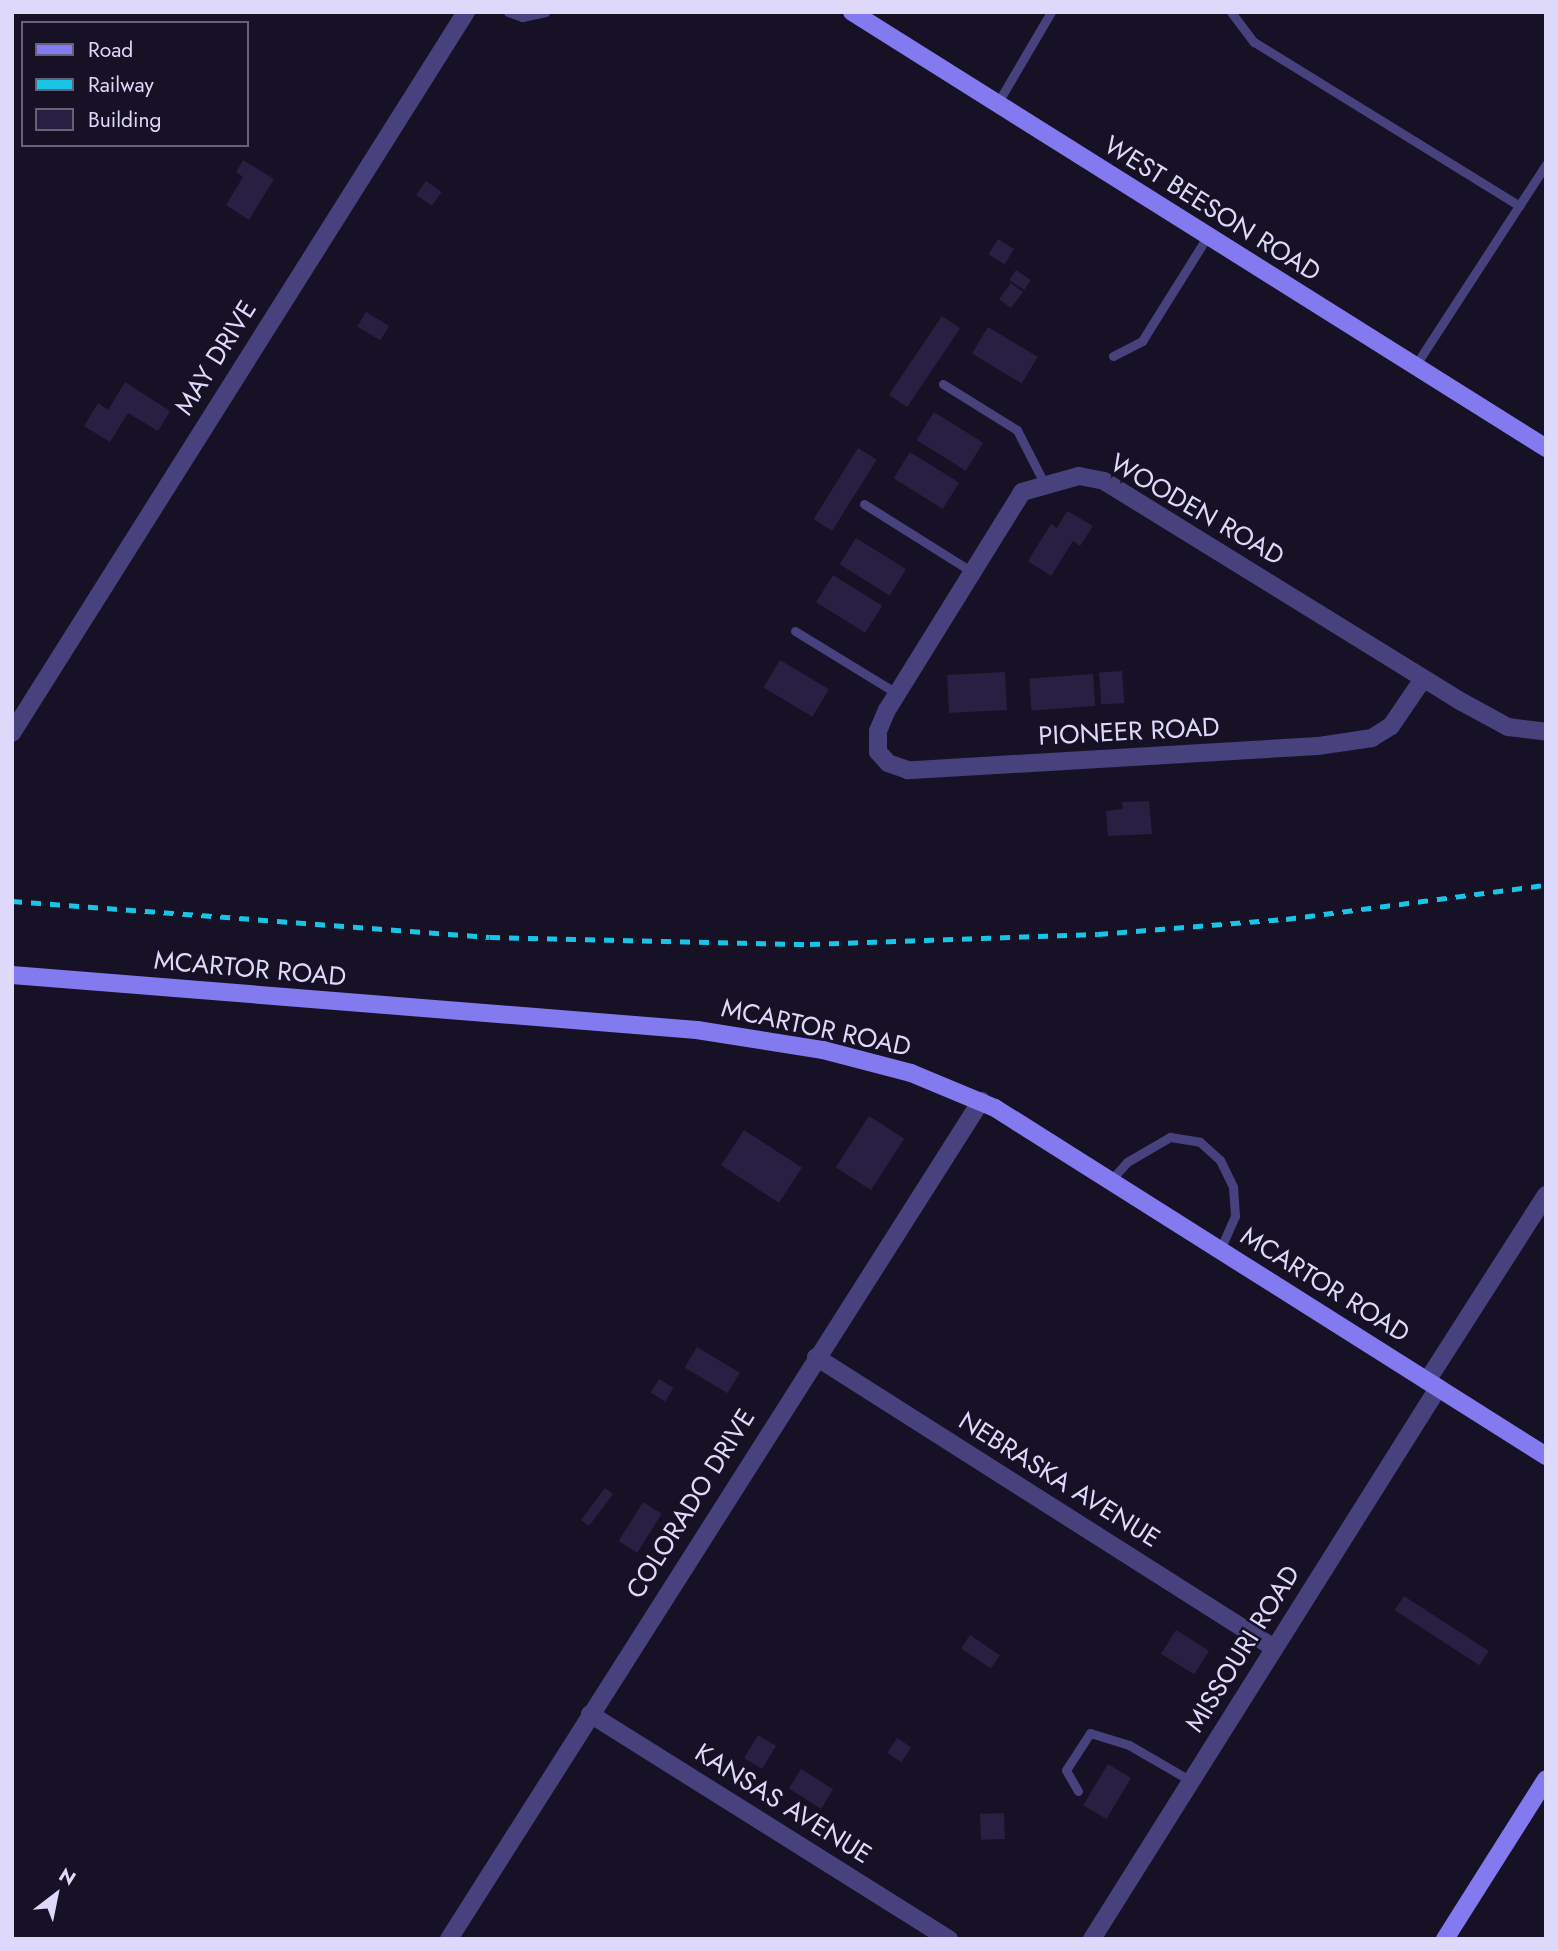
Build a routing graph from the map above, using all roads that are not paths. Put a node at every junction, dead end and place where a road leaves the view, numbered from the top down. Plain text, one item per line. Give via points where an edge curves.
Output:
1 (466, 12) edge
2 (508, 12) edge
3 (545, 12) edge
4 (852, 12) edge
5 (1051, 12) edge
6 (1231, 12) edge
7 (997, 104) junction
8 (1546, 164) edge
9 (1520, 206) junction
10 (1207, 237) junction
11 (1113, 356) dead end
12 (1415, 366) junction
13 (943, 384) dead end
14 (1546, 448) edge
15 (1044, 483) junction
16 (864, 504) dead end
17 (971, 571) junction
18 (795, 631) dead end
19 (1423, 679) junction
20 (896, 693) junction
21 (1546, 732) edge
22 (12, 733) edge
23 (12, 975) edge
24 (981, 1101) junction
25 (1111, 1181) junction
26 (1546, 1195) edge
27 (1220, 1250) junction
28 (816, 1357) junction
29 (1433, 1384) junction
30 (1546, 1457) edge
31 (1274, 1648) junction
32 (590, 1714) junction
33 (1546, 1779) edge
34 (1191, 1782) junction
35 (1078, 1791) dead end
36 (449, 1939) edge
37 (950, 1939) edge
38 (1092, 1939) edge
39 (1445, 1939) edge

1 - 22 street, MAY DRIVE
2 - 3 lane via 522,17
4 - 7 main road, WEST BEESON ROAD
5 - 7 lane
6 - 9 lane via 1254,42
7 - 10 main road, WEST BEESON ROAD
8 - 9 lane
9 - 12 lane
10 - 11 lane via 1142,341
10 - 12 main road, WEST BEESON ROAD
12 - 14 main road, WEST BEESON ROAD
13 - 15 lane via 1017,430
15 - 17 street, WOODEN ROAD via 1022,492
15 - 19 street, WOODEN ROAD via 1079,475 1104,481
16 - 17 lane
17 - 20 street, WOODEN ROAD
18 - 20 lane
19 - 20 street, PIONEER ROAD via 1391,726 1372,738 1318,746 908,771 888,763 878,752 878,731
19 - 21 street, WOODEN ROAD via 1507,727
23 - 24 main road, MCARTOR ROAD via 696,1030 823,1050 911,1073
24 - 25 main road, MCARTOR ROAD
24 - 28 street, COLORADO DRIVE
25 - 27 main road, MCARTOR ROAD
25 - 27 lane via 1127,1162 1170,1137 1200,1142 1220,1160 1233,1187 1235,1216
26 - 29 street, MISSOURI ROAD
27 - 29 main road, MCARTOR ROAD
28 - 31 street, NEBRASKA AVENUE
28 - 32 street, COLORADO DRIVE
29 - 30 main road, MCARTOR ROAD
29 - 31 street, MISSOURI ROAD
31 - 34 street, MISSOURI ROAD
32 - 36 street, COLORADO DRIVE
32 - 37 street, KANSAS AVENUE
33 - 39 main road
34 - 35 lane via 1129,1745 1090,1734 1066,1770
34 - 38 street, MISSOURI ROAD

